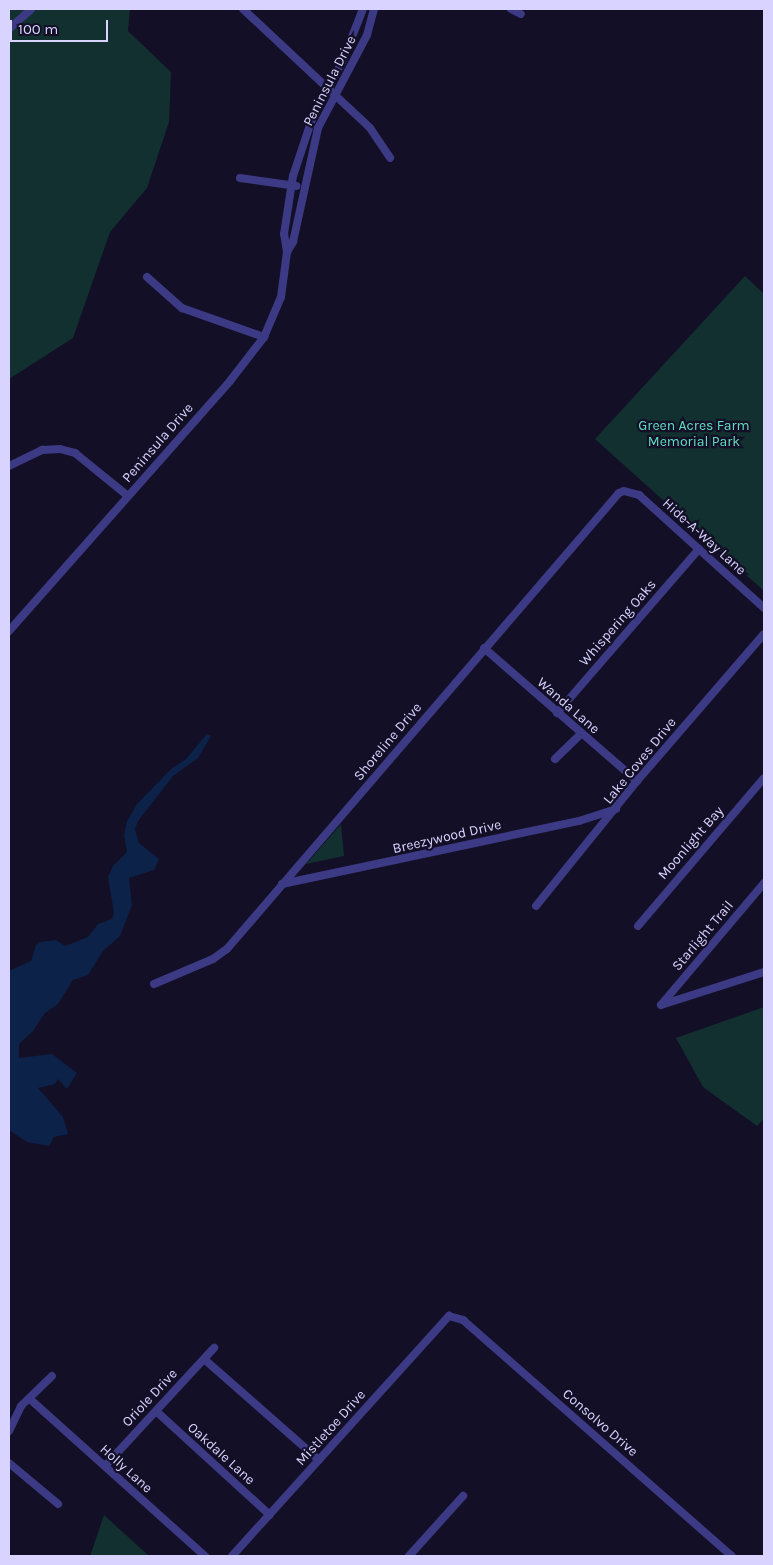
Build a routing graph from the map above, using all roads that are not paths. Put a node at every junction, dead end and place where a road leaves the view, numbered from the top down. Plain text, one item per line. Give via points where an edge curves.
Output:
1 (31, 9) edge
2 (243, 9) edge
3 (363, 9) edge
4 (374, 9) edge
5 (511, 9) edge
6 (521, 14) dead end
7 (9, 29) edge
8 (326, 88) junction
9 (335, 96) junction
10 (390, 158) dead end
11 (240, 178) dead end
12 (292, 186) junction
13 (303, 186) junction
14 (288, 252) junction
15 (147, 277) dead end
16 (264, 337) junction
17 (9, 466) edge
18 (624, 491) joint
19 (128, 496) junction
20 (699, 549) junction
21 (764, 608) edge
22 (9, 631) edge
23 (764, 634) edge
24 (484, 648) junction
25 (557, 713) junction
26 (581, 734) junction
27 (555, 760) dead end
28 (764, 778) edge
29 (637, 781) junction
30 (617, 809) junction
31 (764, 883) edge
32 (282, 884) junction
33 (536, 906) dead end
34 (638, 926) dead end
35 (764, 972) edge
36 (154, 984) dead end
37 (448, 1316) joint
38 (214, 1348) dead end
39 (204, 1359) junction
40 (52, 1376) dead end
41 (31, 1400) junction
42 (156, 1411) junction
43 (9, 1431) edge
44 (319, 1460) junction
45 (9, 1463) edge
46 (105, 1466) junction
47 (462, 1496) dead end
48 (58, 1504) dead end
49 (270, 1515) junction
50 (205, 1556) edge
51 (232, 1556) edge
52 (409, 1556) edge
53 (732, 1556) edge

1 - 7 street
2 - 8 street
3 - 8 street, Peninsula Drive via 342,62
4 - 9 street, Peninsula Drive via 367,35
5 - 6 street
8 - 9 street
8 - 12 street, Peninsula Drive via 311,122
9 - 10 street via 377,136
9 - 13 street, Peninsula Drive via 318,128
11 - 12 street
12 - 13 street
12 - 14 street, Peninsula Drive via 284,234
13 - 14 street, Peninsula Drive via 293,242
14 - 16 street, Peninsula Drive via 281,296
15 - 16 street via 182,308
16 - 19 street, Peninsula Drive
17 - 19 street via 42,450 60,449 75,453
18 - 20 street, Hide-A-Way Lane via 639,495
18 - 24 street, Shoreline Drive
19 - 22 street, Peninsula Drive
20 - 21 street, Hide-A-Way Lane
20 - 25 street, Whispering Oaks
23 - 29 street, Lake Coves Drive
24 - 25 street, Wanda Lane
24 - 32 street, Shoreline Drive
25 - 26 street, Wanda Lane
26 - 27 street
26 - 29 street, Wanda Lane
28 - 34 street, Moonlight Bay
29 - 30 street, Lake Coves Drive
30 - 32 street, Breezywood Drive via 579,821
30 - 33 street, Lake Coves Drive
31 - 35 street, Starlight Trail via 661,1005
32 - 36 street, Shoreline Drive via 220,956
37 - 44 street, Mistletoe Drive
37 - 53 street, Consolvo Drive via 463,1320
38 - 39 street, Oriole Drive
39 - 42 street, Oriole Drive
39 - 44 street
40 - 41 street
41 - 43 street via 21,1406
41 - 46 street, Holly Lane
42 - 46 street, Oriole Drive
42 - 49 street, Oakdale Lane
44 - 49 street, Mistletoe Drive
45 - 48 street
46 - 50 street, Holly Lane
47 - 52 street
49 - 51 street, Mistletoe Drive

